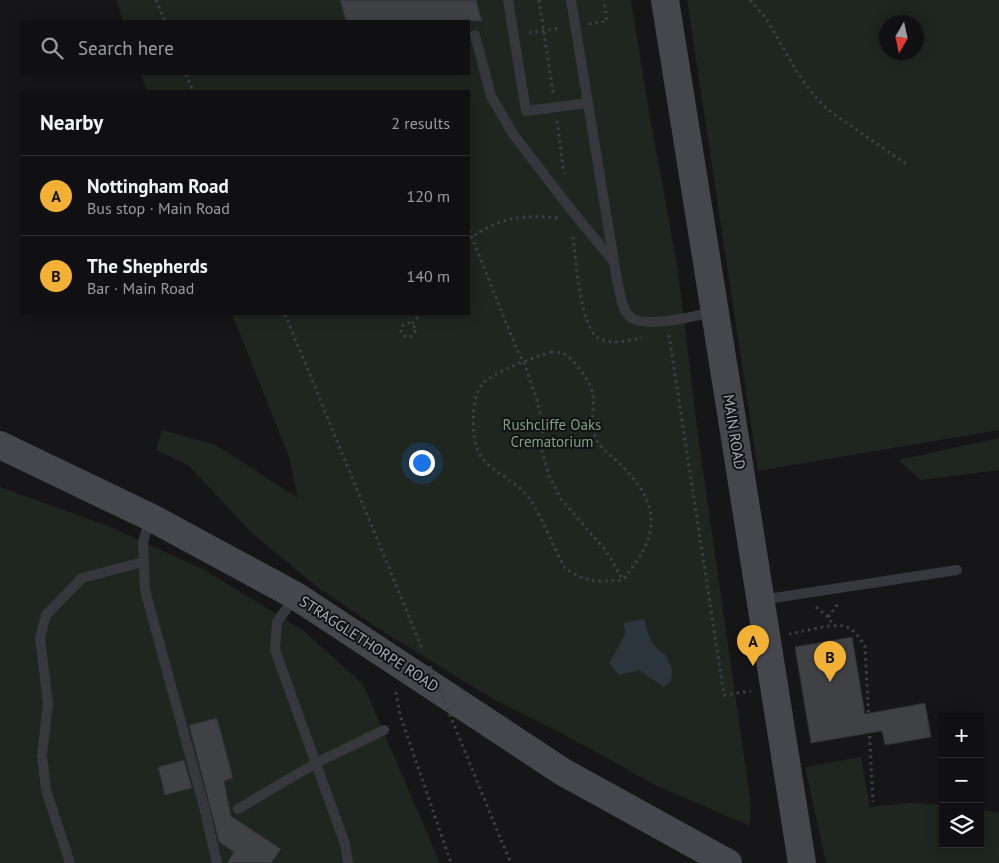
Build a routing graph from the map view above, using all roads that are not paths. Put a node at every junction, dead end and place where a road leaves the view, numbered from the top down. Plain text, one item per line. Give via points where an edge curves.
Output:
1 (508, 0) edge
2 (571, 0) edge
3 (666, 0) edge
4 (475, 35) dead end
5 (588, 103) junction
6 (614, 261) junction
7 (716, 311) junction
8 (0, 445) edge
9 (150, 517) junction
10 (143, 562) junction
11 (957, 570) dead end
12 (296, 596) junction
13 (759, 600) junction
14 (384, 730) dead end
15 (316, 763) junction
16 (238, 809) dead end
17 (70, 863) edge
18 (217, 863) edge
19 (348, 863) edge
20 (728, 863) edge
21 (802, 863) edge

1 - 5 lane via 526,111
2 - 5 lane
3 - 7 street, MAIN ROAD
4 - 6 lane via 491,96 513,134
5 - 6 lane
6 - 7 lane via 624,310 630,318 665,322
7 - 13 street, MAIN ROAD
8 - 9 street, STRAGGLETHORPE ROAD
9 - 10 lane via 143,542
9 - 12 street, STRAGGLETHORPE ROAD
10 - 17 lane via 82,578 46,615 40,638 48,703 42,755 46,790
10 - 18 lane via 144,590
11 - 13 lane
12 - 15 lane via 277,622 275,650
12 - 20 street, STRAGGLETHORPE ROAD via 563,772
13 - 21 street, MAIN ROAD
14 - 15 lane
15 - 16 lane
15 - 19 lane via 345,844

